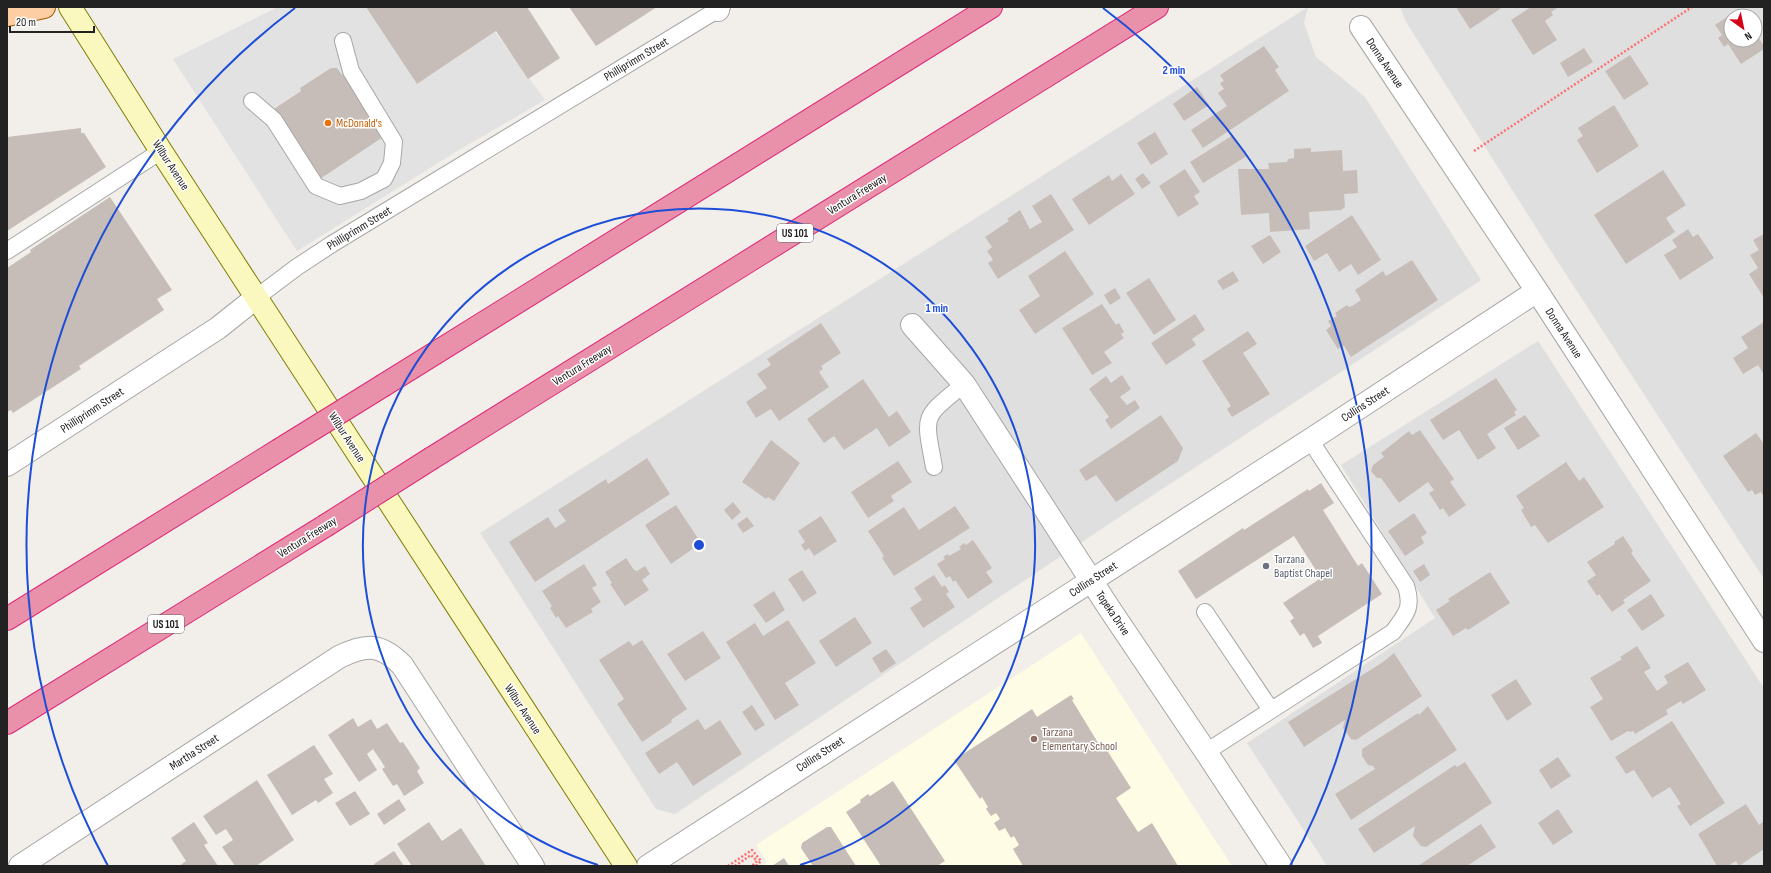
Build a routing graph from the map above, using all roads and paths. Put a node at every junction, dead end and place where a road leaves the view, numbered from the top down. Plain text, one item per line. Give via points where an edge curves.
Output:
1 (44, 7) edge
2 (70, 7) edge
3 (991, 7) edge
4 (1157, 7) edge
5 (1692, 7) edge
6 (719, 8) edge
7 (7, 15) edge
8 (1361, 27) dead end
9 (343, 41) dead end
10 (252, 101) dead end
11 (161, 151) junction
12 (1454, 165) junction
13 (7, 251) edge
14 (1537, 291) junction
15 (257, 298) junction
16 (912, 324) dead end
17 (964, 384) junction
18 (1310, 440) junction
19 (7, 465) edge
20 (934, 467) dead end
21 (1091, 580) junction
22 (1205, 612) dead end
23 (7, 619) edge
24 (1764, 641) edge
25 (1271, 710) junction
26 (7, 723) edge
27 (1206, 752) junction
28 (20, 866) edge
29 (533, 866) edge
30 (626, 866) edge
31 (648, 866) edge
32 (728, 866) edge
33 (735, 866) edge
34 (752, 866) edge
35 (756, 866) edge
36 (1281, 866) edge

1 - 7 main road
2 - 11 main road, Wilbur Avenue
3 - 23 highway, bridge
4 - 26 highway, Ventura Freeway / US 101, bridge
5 - 12 path
6 - 15 lane, Philliprimm Street via 332,244
8 - 12 street, Donna Avenue
9 - 10 lane via 351,71 394,142 392,163 384,179 361,191 340,196 316,186 274,120
11 - 13 lane
11 - 15 main road, Wilbur Avenue
12 - 14 street, Donna Avenue
14 - 18 street, Collins Street
14 - 24 street, Donna Avenue
15 - 19 street, Philliprimm Street via 218,328
15 - 30 main road, Wilbur Avenue
16 - 17 street, Topeka Drive
17 - 20 lane via 928,417 927,427
17 - 21 street, Topeka Drive
18 - 21 street, Collins Street
18 - 25 lane via 1406,586 1410,599 1405,615 1392,632
21 - 27 street, Topeka Drive
21 - 31 street, Collins Street
22 - 25 lane
25 - 27 lane
27 - 36 street, Topeka Drive
28 - 29 street, Martha Street via 339,657 356,649 372,647 384,650 402,665
32 - 35 path via 752,850 761,861
33 - 34 path via 751,855 757,861

